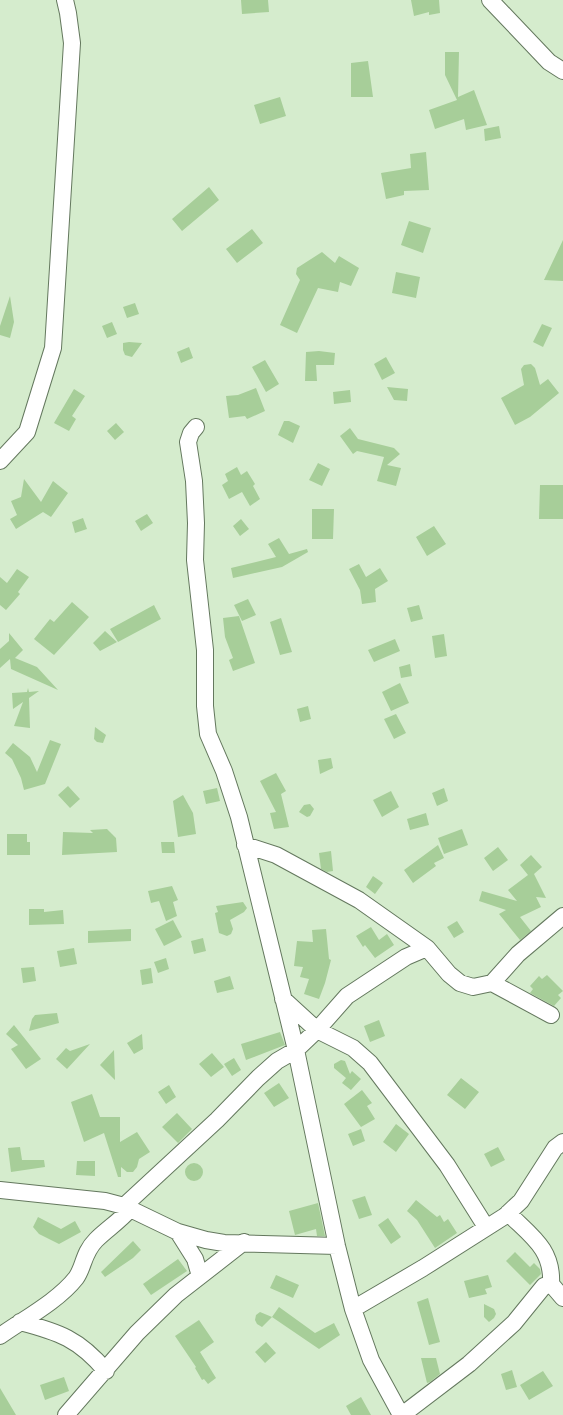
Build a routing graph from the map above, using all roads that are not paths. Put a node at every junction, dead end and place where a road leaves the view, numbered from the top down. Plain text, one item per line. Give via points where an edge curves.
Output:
1 (65, 0) edge
2 (490, 0) edge
3 (563, 70) edge
4 (196, 427) dead end
5 (0, 461) edge
6 (246, 845) junction
7 (563, 916) edge
8 (428, 948) junction
9 (492, 983) junction
10 (283, 999) junction
11 (551, 1015) dead end
12 (317, 1030) junction
13 (296, 1050) junction
14 (563, 1142) edge
15 (0, 1190) edge
16 (127, 1208) junction
17 (508, 1213) junction
18 (486, 1227) junction
19 (178, 1232) junction
20 (244, 1242) junction
21 (337, 1246) junction
22 (200, 1276) junction
23 (551, 1284) junction
24 (563, 1298) edge
25 (353, 1309) junction
26 (20, 1322) junction
27 (0, 1336) edge
28 (106, 1371) junction
29 (66, 1415) edge
30 (401, 1415) edge

1 - 5 street via 72,43 53,348 27,432
2 - 3 street via 549,62
4 - 6 street via 188,442 195,488 195,560 205,650 208,734 224,771
6 - 8 street via 276,855 321,878 359,900
6 - 10 street
7 - 9 street via 518,954
8 - 9 street via 449,974 460,983 473,987
8 - 12 street via 394,965 347,996
9 - 11 street
10 - 12 street
10 - 13 street
12 - 13 street
12 - 18 street via 353,1048 370,1063 447,1166
13 - 16 street via 277,1061 258,1078
13 - 21 street
14 - 17 street via 555,1148 521,1201
15 - 16 street via 105,1201
16 - 19 street
16 - 26 street via 121,1219 88,1249 77,1276 66,1290
17 - 18 street
17 - 23 street via 546,1252 552,1270
18 - 25 street
19 - 20 street via 224,1243
19 - 22 street via 196,1259
20 - 21 street
20 - 22 street
21 - 25 street
22 - 28 street via 176,1295 137,1333
23 - 24 street
23 - 30 street via 548,1283 539,1289 514,1323 469,1364
25 - 30 street via 371,1360
26 - 27 street
26 - 28 street via 51,1330 73,1341 92,1355
28 - 29 street

